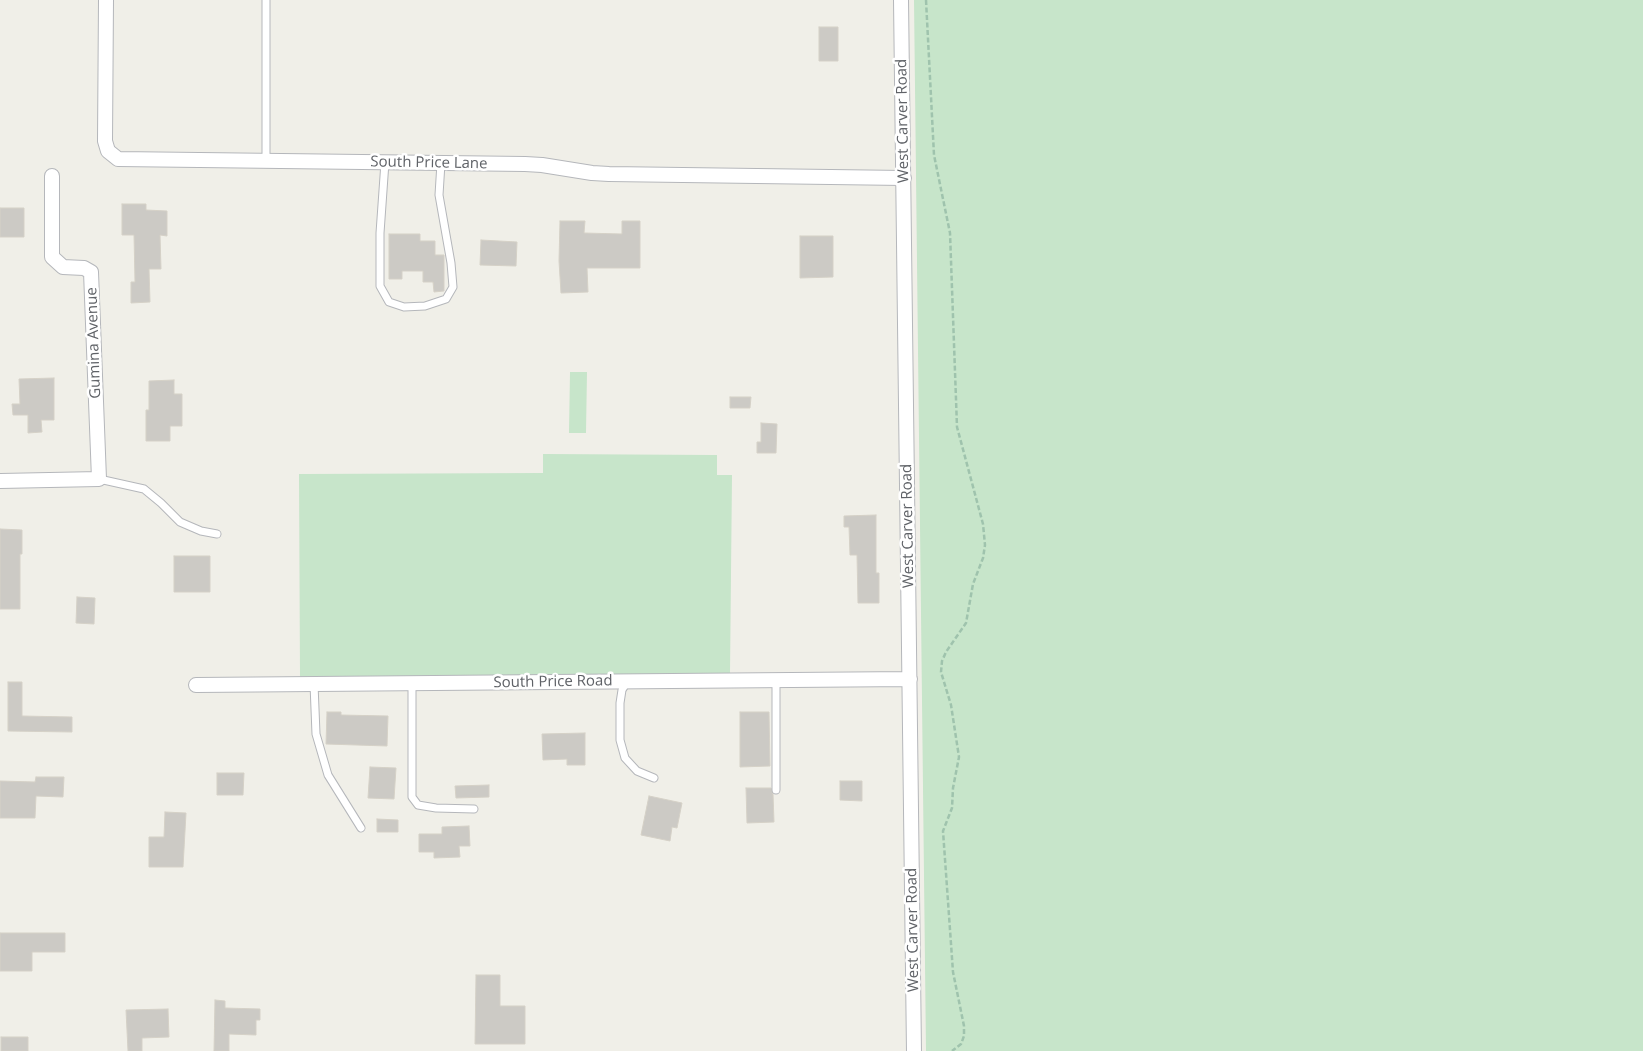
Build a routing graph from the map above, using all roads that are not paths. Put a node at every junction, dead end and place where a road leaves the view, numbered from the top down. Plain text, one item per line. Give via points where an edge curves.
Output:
1 (106, 0) edge
2 (266, 0) edge
3 (901, 0) edge
4 (266, 162) junction
5 (386, 162) junction
6 (441, 163) junction
7 (52, 176) dead end
8 (893, 178) junction
9 (99, 479) junction
10 (0, 481) edge
11 (217, 534) dead end
12 (910, 679) junction
13 (776, 680) junction
14 (628, 681) junction
15 (412, 683) junction
16 (314, 684) junction
17 (196, 685) dead end
18 (654, 778) dead end
19 (776, 790) dead end
20 (474, 809) dead end
21 (361, 828) dead end
22 (914, 1051) edge

1 - 4 street, South Price Lane via 105,141 108,151 118,159
2 - 4 lane
3 - 8 street, West Carver Road
4 - 5 street, South Price Lane
5 - 6 street, South Price Lane
5 - 6 lane via 380,233 380,286 390,302 404,307 426,306 446,300 453,287 439,195
6 - 8 street, South Price Lane via 542,165 609,174
7 - 9 street, Gumina Avenue via 52,257 64,267 84,268 92,272
8 - 12 street, West Carver Road
9 - 10 street
9 - 11 lane via 144,489 180,522
12 - 13 street, South Price Road
12 - 22 street, West Carver Road
13 - 14 street, South Price Road
13 - 19 lane
14 - 15 street, South Price Road
14 - 18 lane via 622,690 620,703 620,740 625,758 637,771
15 - 16 street, South Price Road
15 - 20 lane via 412,797 418,805
16 - 17 street, South Price Road
16 - 21 lane via 316,734 328,776

